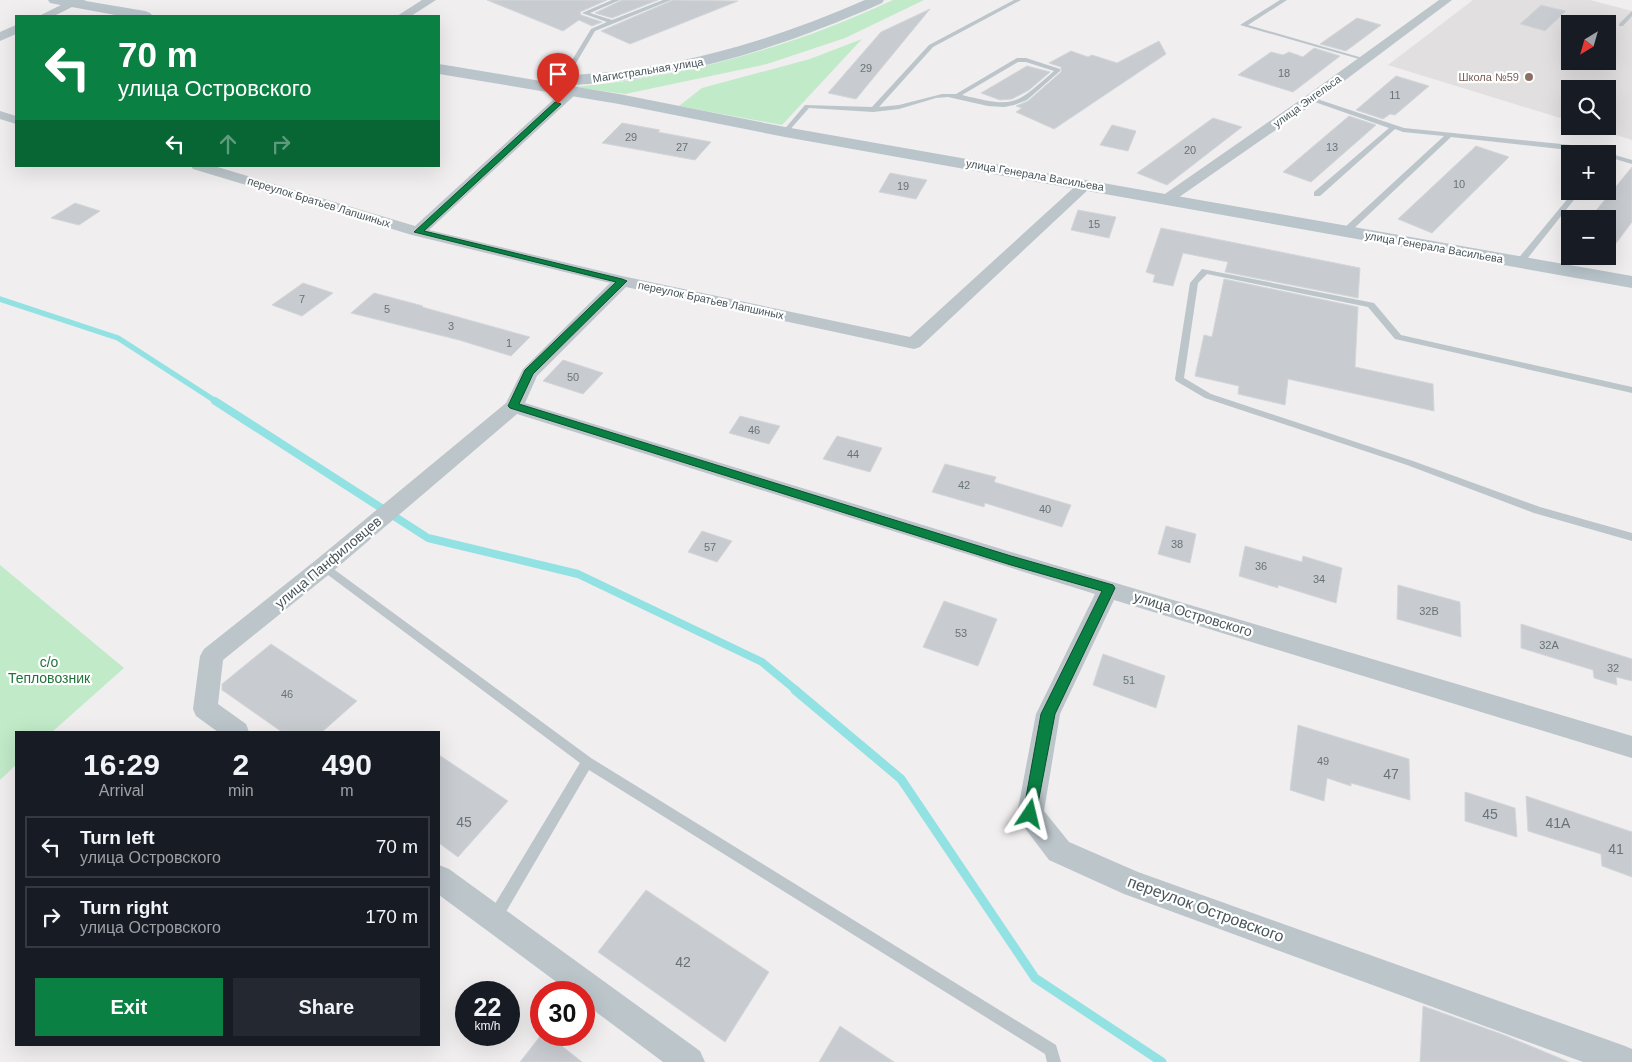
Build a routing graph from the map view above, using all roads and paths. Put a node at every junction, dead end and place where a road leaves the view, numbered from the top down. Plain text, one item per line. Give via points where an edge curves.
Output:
1 (55, 0) edge
2 (430, 0) edge
3 (617, 0) edge
4 (668, 0) edge
5 (877, 0) edge
6 (1018, 0) edge
7 (1284, 0) edge
8 (1446, 0) edge
9 (77, 2) edge
10 (1632, 13) edge
11 (47, 15) edge
12 (140, 15) edge
13 (405, 15) edge
14 (612, 22) junction
15 (1621, 25) dead end
16 (15, 30) edge
17 (0, 37) edge
18 (1364, 60) junction
19 (440, 69) edge
20 (567, 85) junction
21 (955, 97) junction
22 (1311, 99) junction
23 (873, 110) junction
24 (0, 116) edge
25 (15, 120) edge
26 (1394, 127) junction
27 (785, 132) junction
28 (1449, 134) junction
29 (1561, 146) edge
30 (1616, 157) edge
31 (1632, 162) edge
32 (201, 167) edge
33 (1086, 184) junction
34 (1317, 194) dead end
35 (1167, 199) junction
36 (1571, 200) edge
37 (1346, 231) junction
38 (418, 232) junction
39 (1520, 262) junction
40 (622, 281) junction
41 (1632, 282) edge
42 (1632, 390) edge
43 (514, 406) junction
44 (1632, 537) edge
45 (324, 566) junction
46 (1109, 588) junction
47 (236, 731) edge
48 (1632, 747) edge
49 (586, 762) junction
50 (440, 879) edge
51 (494, 918) junction
52 (689, 1062) edge
53 (1054, 1062) edge
54 (1625, 1062) edge

1 - 9 main road
2 - 13 street
3 - 14 lane via 585,12
4 - 14 lane
5 - 20 main road, Магистральная улица via 770,43 690,66
6 - 23 lane via 931,46
7 - 18 lane via 1243,25
8 - 18 street, улица Энгельса
9 - 11 street
9 - 12 main road
10 - 15 lane
14 - 20 lane via 593,30
16 - 17 street
18 - 22 street, улица Энгельса
19 - 20 main road, улица Генерала Васильева
20 - 27 main road, улица Генерала Васильева
20 - 38 street
21 - 21 lane via 996,105 1012,104 1058,70 1017,60
21 - 23 lane via 947,95
22 - 26 lane
22 - 35 street, улица Энгельса
23 - 27 lane via 807,106
24 - 25 street
26 - 28 lane
26 - 34 lane
27 - 33 main road, улица Генерала Васильева
28 - 29 lane
28 - 37 lane
30 - 31 lane
32 - 38 street, переулок Братьев Лапшиных
33 - 35 main road, улица Генерала Васильева
33 - 40 street, переулок Братьев Лапшиных via 914,343
35 - 37 main road, улица Генерала Васильева
36 - 39 lane
37 - 39 main road, улица Генерала Васильева
38 - 40 street, переулок Братьев Лапшиных
39 - 41 main road, улица Генерала Васильева
40 - 43 street via 529,373
42 - 44 lane via 1398,337 1371,305 1205,271 1194,283 1179,379 1208,396 1410,463 1538,510
43 - 45 street, улица Панфиловцев
43 - 46 street, улица Островского
45 - 47 street, улица Панфиловцев via 212,656 205,709
45 - 49 lane
46 - 48 street, улица Островского
46 - 54 street, переулок Островского via 1048,714 1030,814 1059,851 1134,884
49 - 51 lane
49 - 53 lane via 1051,1050
50 - 51 street
51 - 52 street

